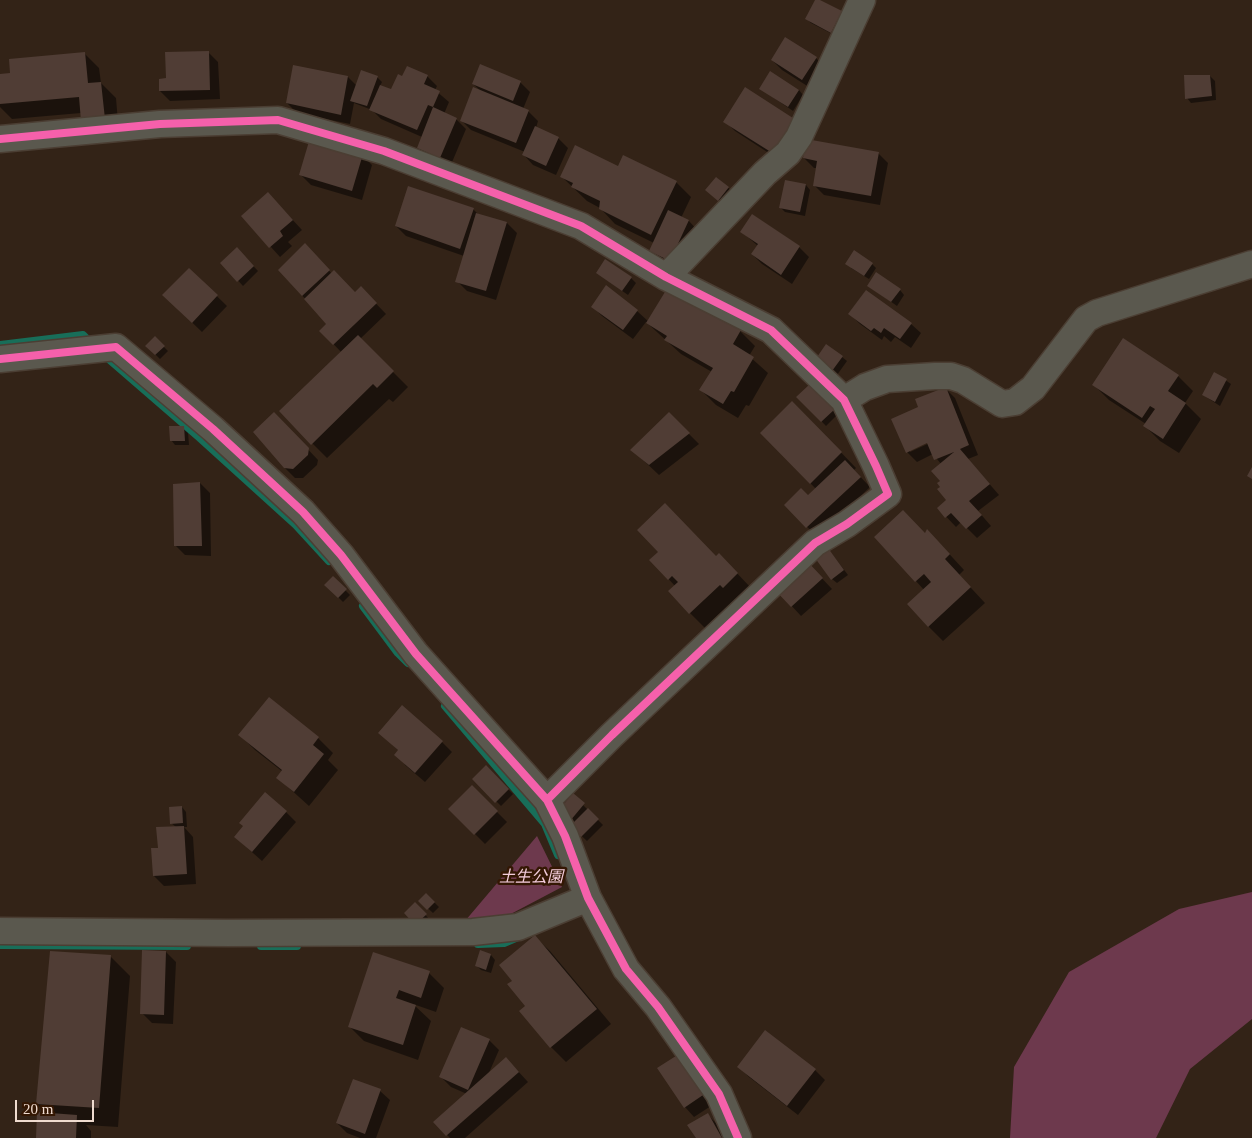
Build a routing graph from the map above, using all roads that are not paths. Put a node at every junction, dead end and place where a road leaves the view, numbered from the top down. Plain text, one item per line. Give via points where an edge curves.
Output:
1 (862, 0) edge
2 (0, 139) edge
3 (1252, 264) edge
4 (666, 277) junction
5 (0, 359) edge
6 (844, 400) junction
7 (547, 800) junction
8 (582, 900) junction
9 (0, 930) edge
10 (738, 1138) edge

1 - 4 street via 799,137
2 - 4 street via 160,124 278,120 384,151 581,226
3 - 6 street via 1096,313 1086,319 1033,388 1015,402 1002,404 951,376 887,379
4 - 6 street via 771,330
5 - 7 street via 116,347 302,512 341,555 416,654
6 - 7 street via 888,494 847,524 815,542
7 - 8 street via 565,836
8 - 9 street via 518,927 473,932 228,934
8 - 10 street via 626,969 658,1007 718,1094

